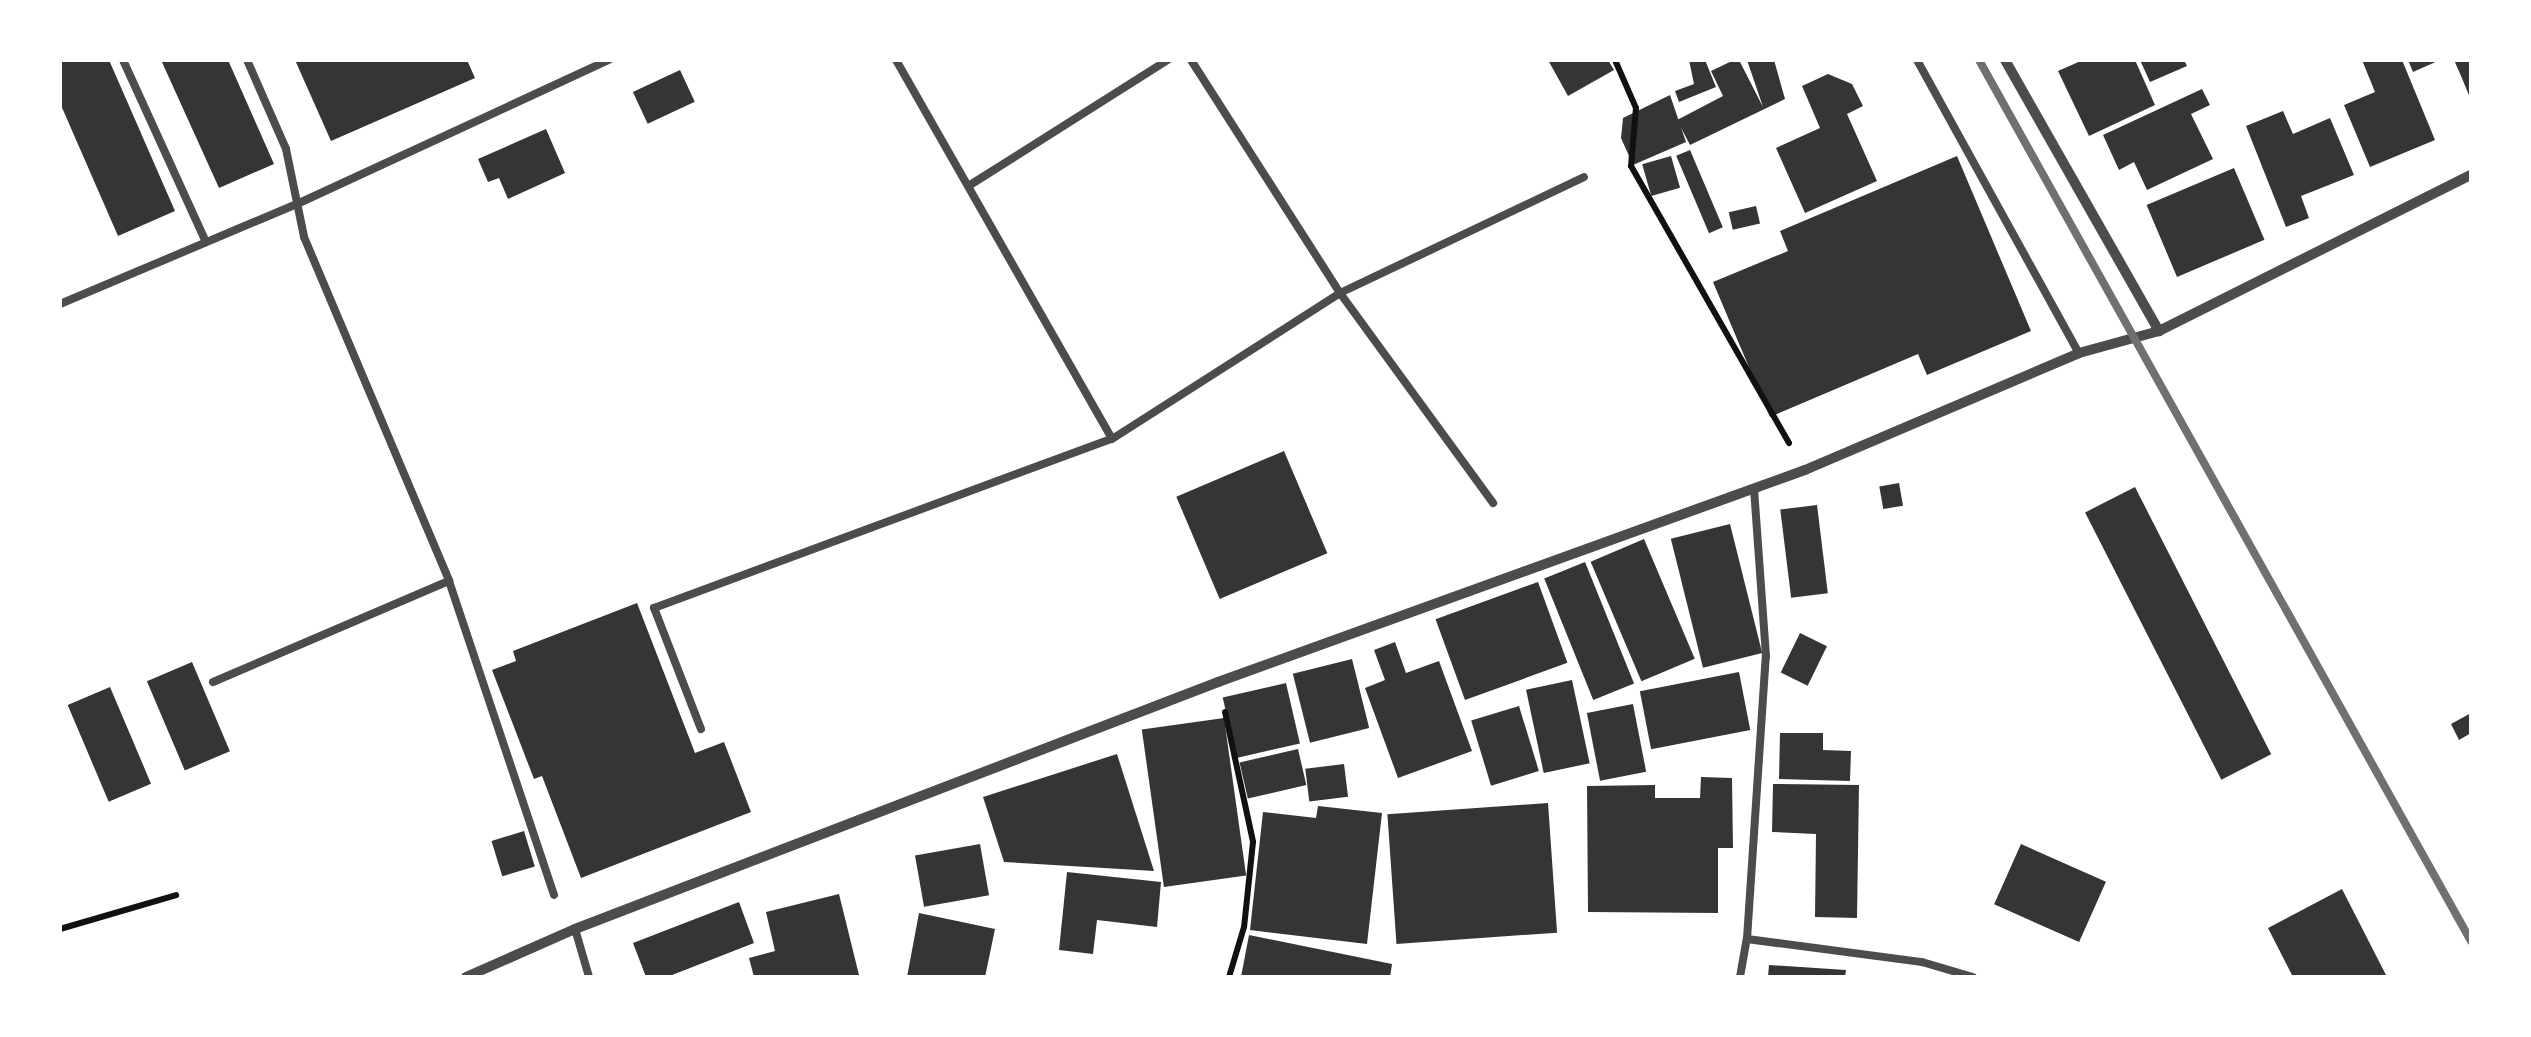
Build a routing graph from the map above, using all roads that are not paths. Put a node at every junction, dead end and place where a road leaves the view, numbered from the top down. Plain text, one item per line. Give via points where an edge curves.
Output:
1 (123, 60) edge
2 (247, 60) edge
3 (609, 60) edge
4 (896, 60) edge
5 (1168, 60) edge
6 (1192, 60) edge
7 (1917, 60) edge
8 (2004, 60) edge
9 (2471, 175) edge
10 (1584, 176) dead end
11 (970, 185) junction
12 (297, 204) junction
13 (206, 242) junction
14 (1340, 293) junction
15 (60, 304) edge
16 (2159, 331) junction
17 (2078, 353) junction
18 (1112, 440) junction
19 (1754, 488) junction
20 (1493, 503) dead end
21 (449, 581) junction
22 (213, 682) dead end
23 (700, 729) dead end
24 (554, 895) dead end
25 (575, 929) junction
26 (1748, 939) junction
27 (466, 977) edge
28 (589, 977) edge
29 (1740, 977) edge
30 (1973, 977) edge

1 - 13 lane
2 - 12 lane via 286,148
3 - 12 lane
4 - 11 lane
5 - 11 lane
6 - 14 lane
7 - 17 lane
8 - 16 street
9 - 16 street
10 - 14 lane
11 - 18 lane
12 - 13 lane
12 - 21 lane via 304,237
13 - 15 lane
14 - 18 lane
14 - 20 lane
16 - 17 street
17 - 19 street
18 - 23 lane via 654,608
19 - 25 street via 1218,682
19 - 26 lane via 1766,656
21 - 22 lane
21 - 24 lane
25 - 27 street
25 - 28 lane
26 - 29 lane
26 - 30 lane via 1922,962

